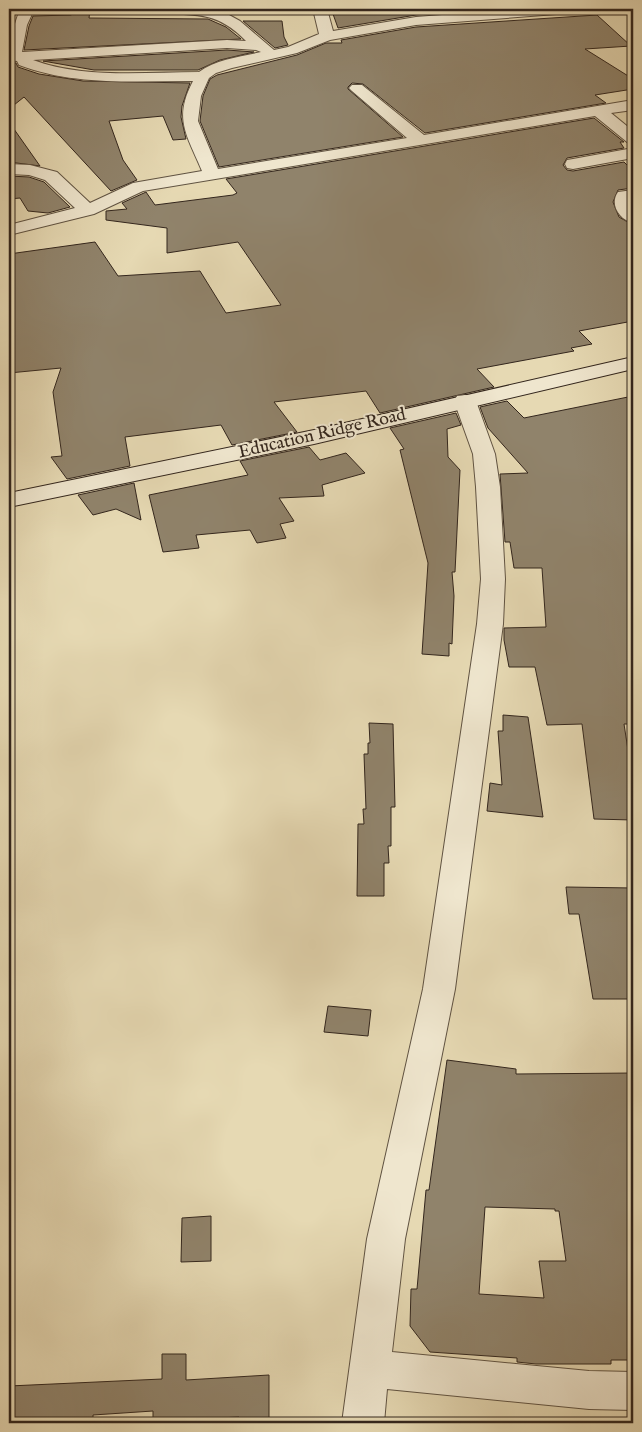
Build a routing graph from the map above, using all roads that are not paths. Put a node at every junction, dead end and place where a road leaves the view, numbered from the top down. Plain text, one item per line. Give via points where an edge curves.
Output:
1 (71, 9) edge
2 (161, 9) edge
3 (320, 9) edge
4 (569, 9) edge
5 (26, 10) edge
6 (327, 36) junction
7 (259, 46) junction
8 (275, 54) junction
9 (12, 57) edge
10 (202, 76) junction
11 (357, 88) dead end
12 (633, 105) edge
13 (599, 111) junction
14 (419, 139) junction
15 (633, 139) edge
16 (633, 153) edge
17 (573, 164) dead end
18 (9, 169) edge
19 (212, 176) junction
20 (633, 195) edge
21 (88, 210) junction
22 (633, 218) edge
23 (9, 230) edge
24 (633, 363) edge
25 (465, 401) junction
26 (9, 500) edge
27 (371, 1369) junction
28 (633, 1391) edge
29 (364, 1423) edge

1 - 5 street
2 - 7 street via 221,14 242,28
3 - 6 street
4 - 6 street via 416,21
5 - 9 street
6 - 8 street
7 - 8 street
7 - 9 street via 227,44
8 - 10 street via 228,64
9 - 10 street via 36,68 62,73
10 - 19 street via 193,96 190,121
11 - 14 street
12 - 13 street
13 - 14 street
13 - 15 street
14 - 19 street
16 - 17 street
18 - 21 street via 51,176
19 - 21 street via 139,187
20 - 22 street via 624,196 623,205
21 - 23 street
24 - 25 street, Education Ridge Road
25 - 26 street, Education Ridge Road via 314,437
25 - 27 street via 484,454 488,487 493,579 490,624 439,989 386,1239
27 - 28 street via 589,1390
27 - 29 street

